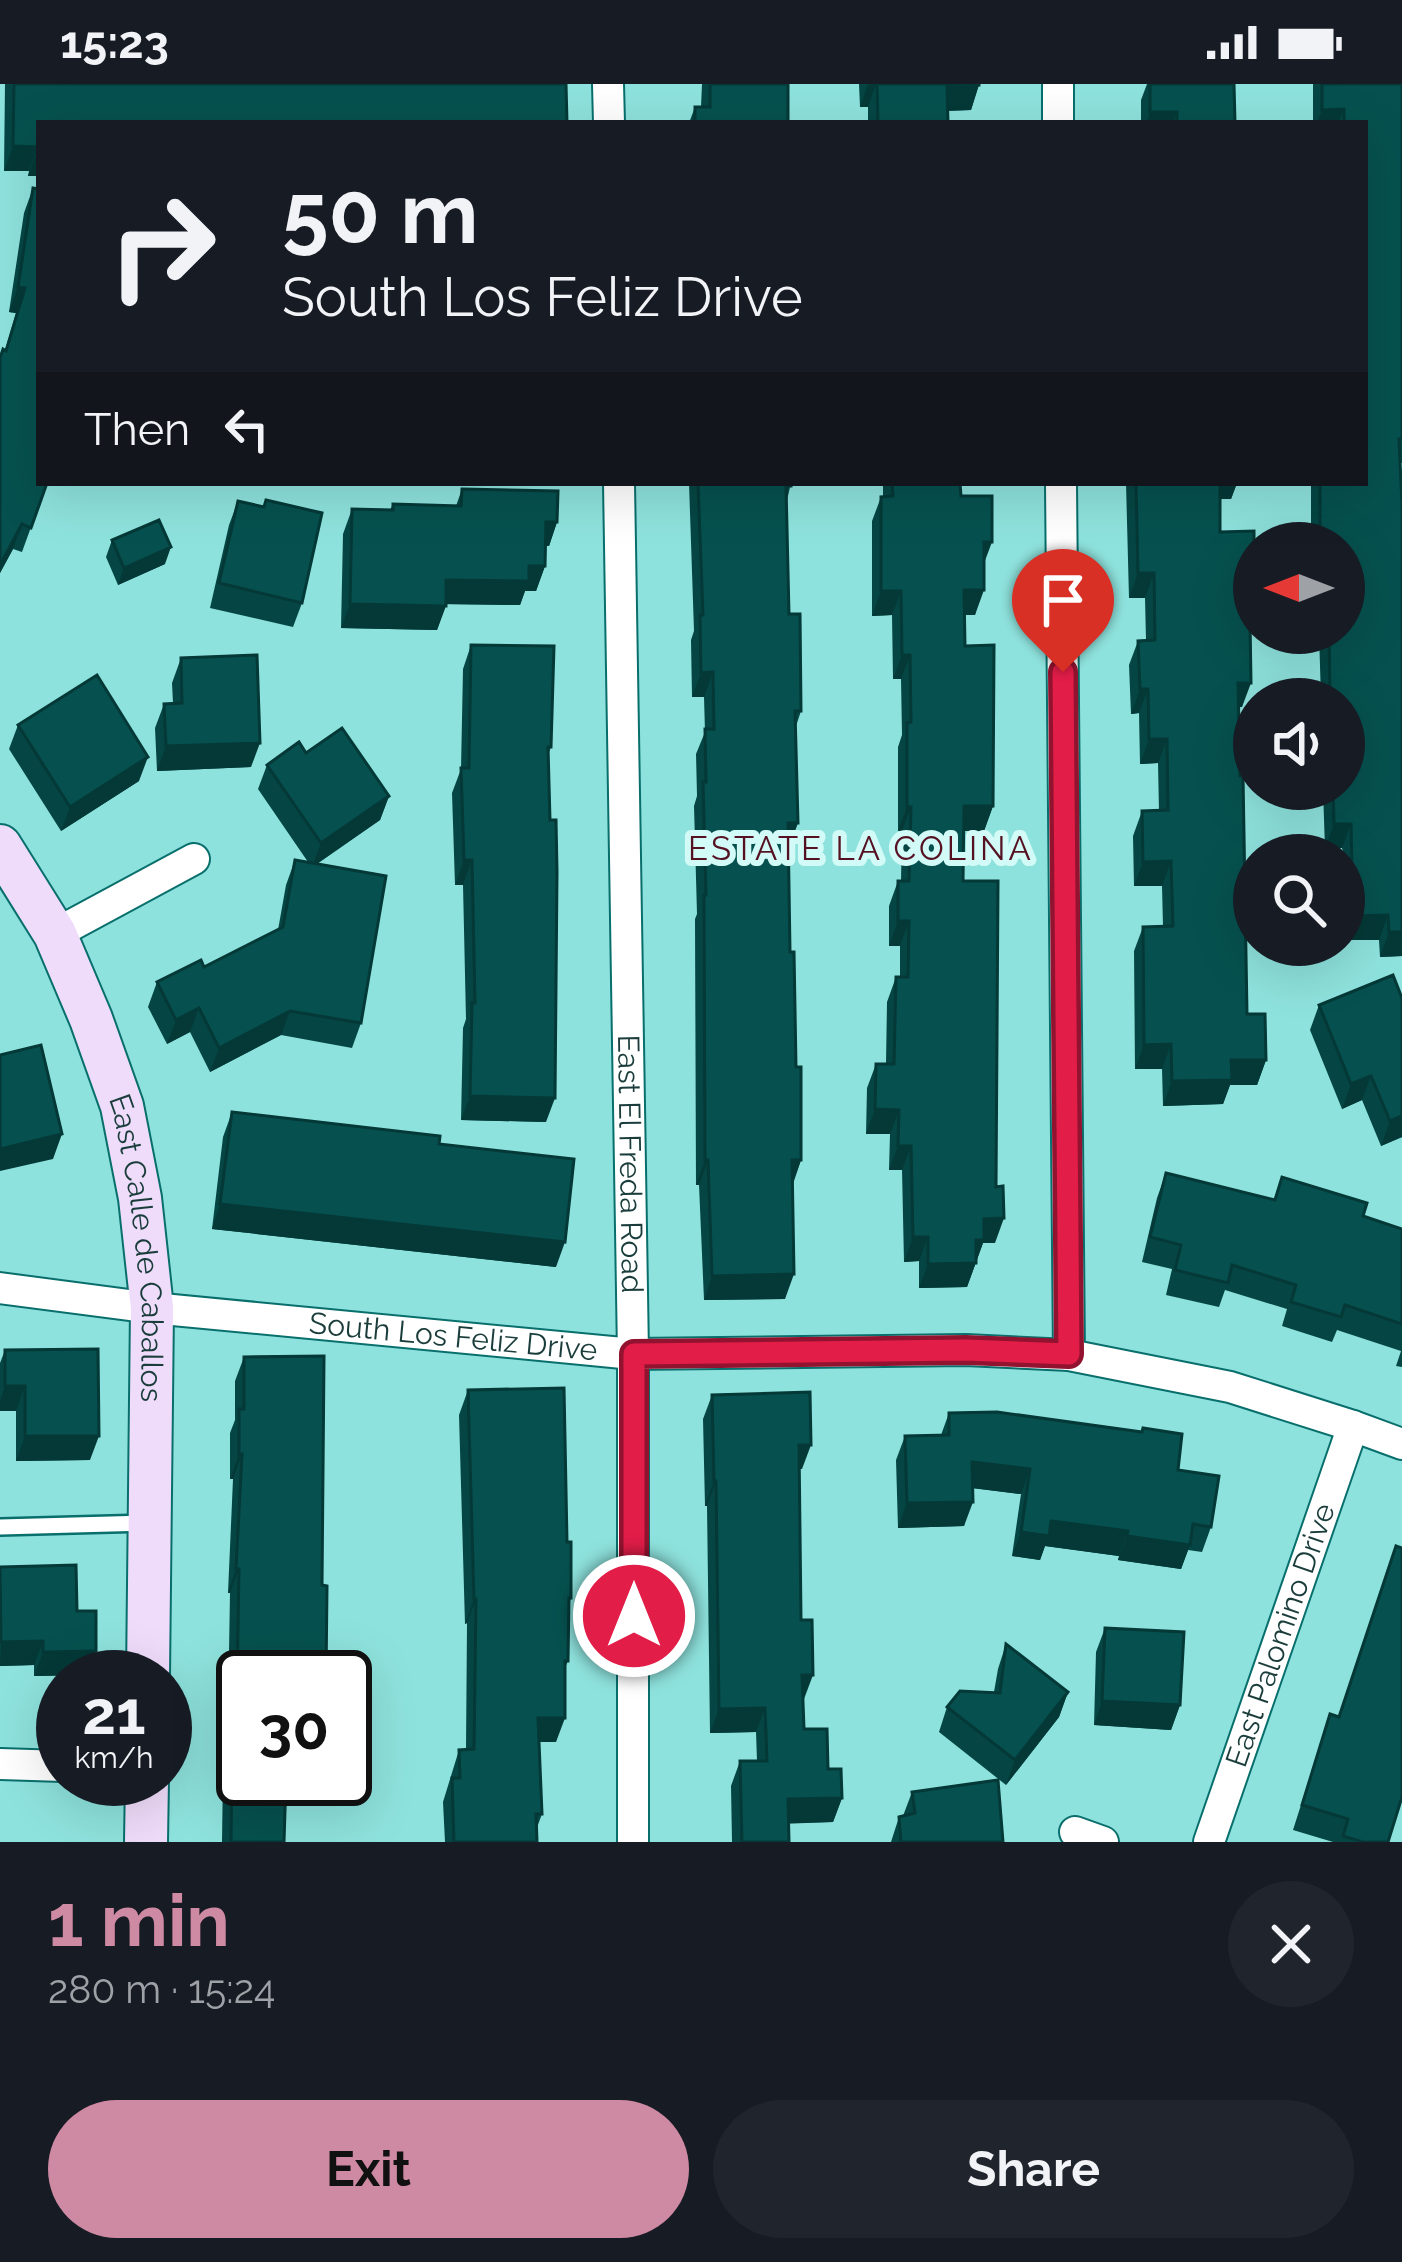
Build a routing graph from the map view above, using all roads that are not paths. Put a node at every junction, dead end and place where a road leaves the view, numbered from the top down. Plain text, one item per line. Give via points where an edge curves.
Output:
1 (608, 84) edge
2 (1058, 84) edge
3 (609, 120) edge
4 (1058, 120) edge
5 (619, 486) edge
6 (1061, 486) edge
7 (0, 846) edge
8 (194, 859) dead end
9 (55, 934) junction
10 (0, 1288) edge
11 (152, 1308) junction
12 (634, 1354) junction
13 (1069, 1354) junction
14 (1353, 1426) junction
15 (1402, 1444) edge
16 (151, 1522) junction
17 (0, 1527) edge
18 (149, 1650) edge
19 (0, 1764) edge
20 (36, 1765) edge
21 (147, 1806) edge
22 (146, 1842) edge
23 (634, 1842) edge
24 (1208, 1842) edge

1 - 3 street
2 - 4 street
5 - 12 street, East El Freda Road
6 - 13 street
7 - 9 street, East Calle de Caballos
8 - 9 street
9 - 11 street, East Calle de Caballos via 122,1106
10 - 11 street, South Los Feliz Drive
11 - 12 street, South Los Feliz Drive
11 - 16 street, East Calle de Caballos
12 - 13 street, South Los Feliz Drive
12 - 23 street, East El Freda Road
13 - 14 street, South Los Feliz Drive via 1230,1388
14 - 15 street, South Los Feliz Drive
14 - 24 street, East Palomino Drive
16 - 17 lane
16 - 18 street, East Calle de Caballos
19 - 20 street
21 - 22 street

